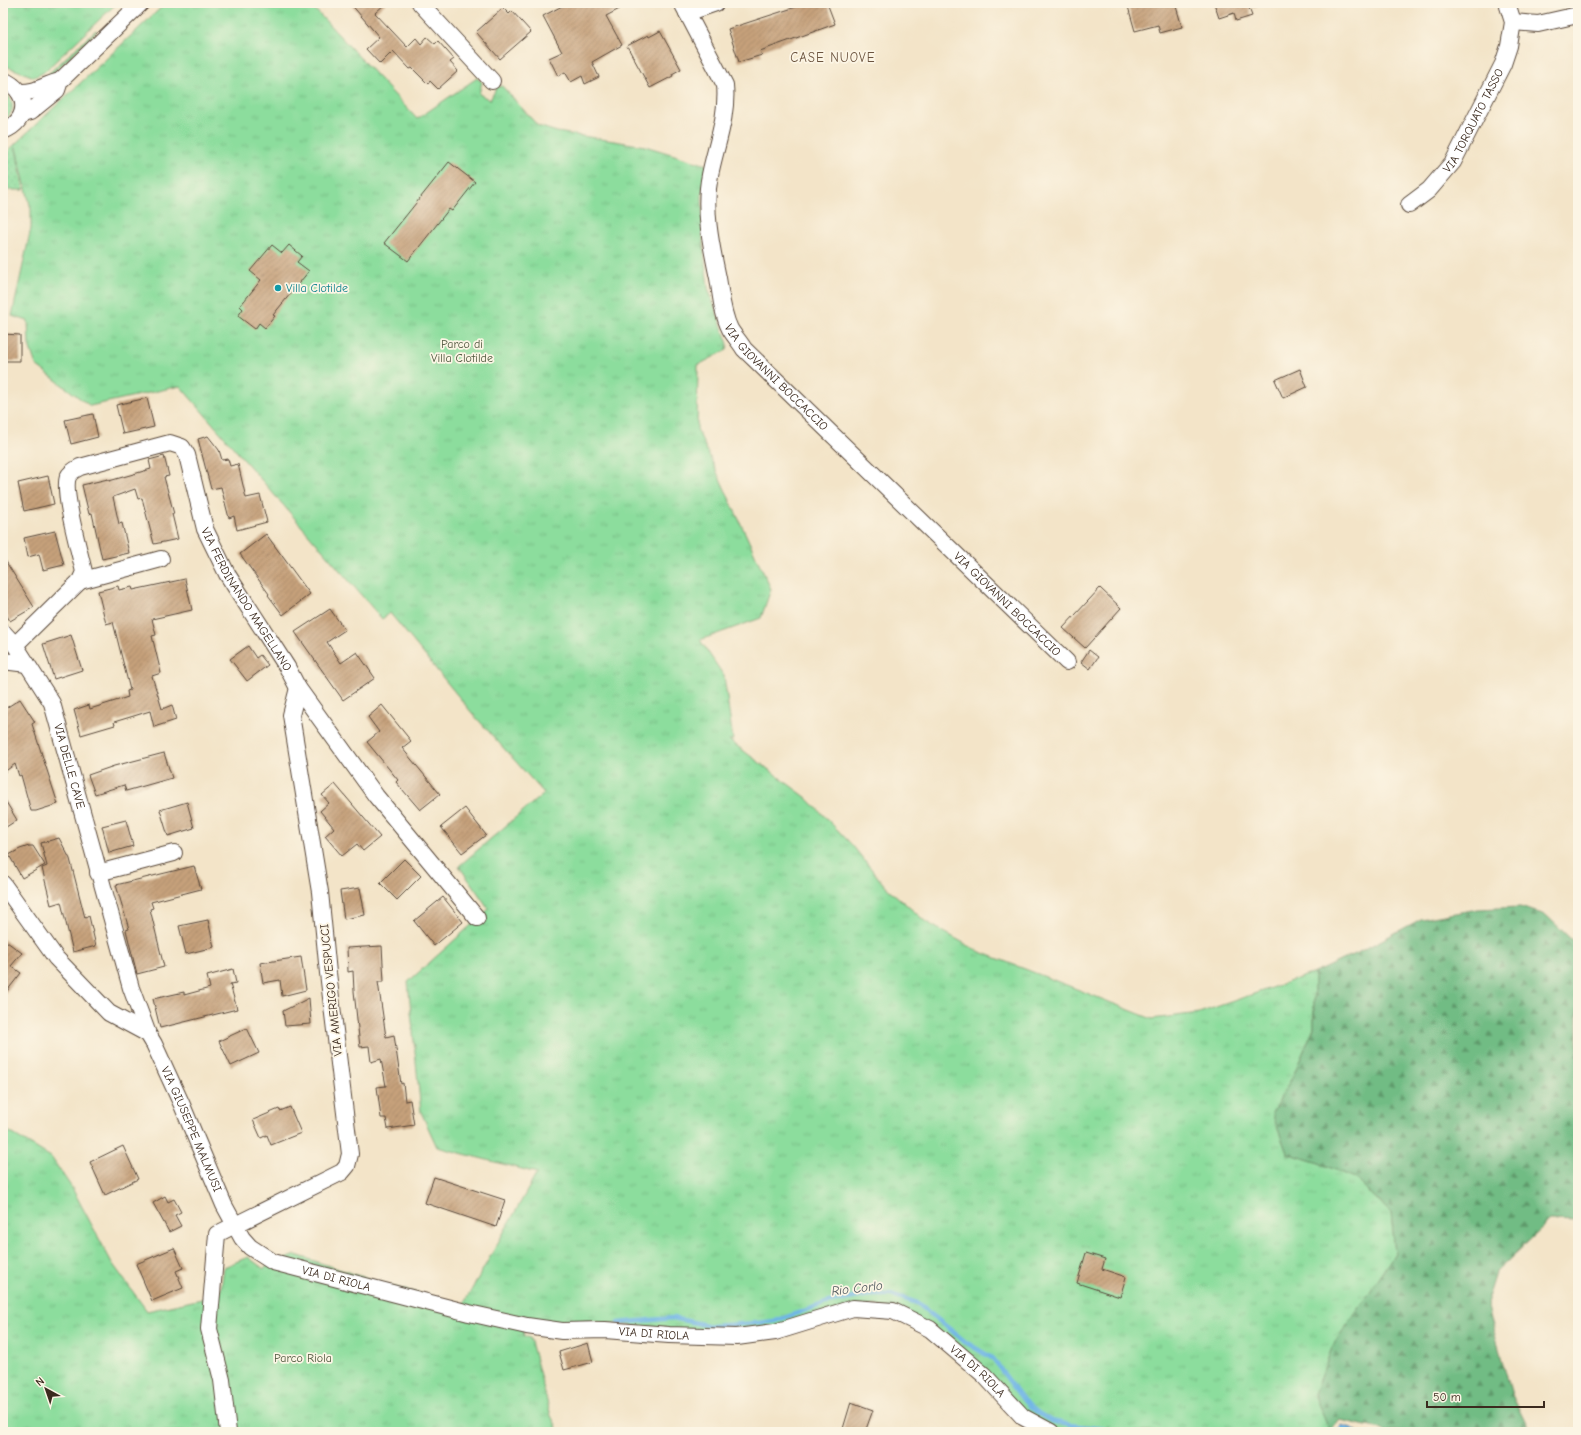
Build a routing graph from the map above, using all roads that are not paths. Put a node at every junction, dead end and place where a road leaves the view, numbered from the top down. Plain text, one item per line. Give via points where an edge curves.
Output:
1 (141, 3) edge
2 (420, 3) edge
3 (716, 3) edge
4 (1507, 3) edge
5 (685, 8) edge
6 (1578, 16) edge
7 (1513, 22) junction
8 (3, 80) edge
9 (55, 82) junction
10 (492, 82) dead end
11 (19, 92) junction
12 (22, 114) junction
13 (3, 132) edge
14 (1409, 205) dead end
15 (161, 559) dead end
16 (80, 581) junction
17 (3, 632) edge
18 (14, 645) junction
19 (3, 661) edge
20 (1067, 662) dead end
21 (27, 664) junction
22 (298, 688) junction
23 (174, 852) dead end
24 (98, 873) junction
25 (3, 884) edge
26 (477, 918) dead end
27 (135, 1000) junction
28 (109, 1013) junction
29 (148, 1034) junction
30 (235, 1225) junction
31 (228, 1432) edge
32 (1051, 1432) edge

1 - 9 street
2 - 10 street
3 - 5 street
4 - 7 street, VIA TORQUATO TASSO
5 - 20 street, VIA GIOVANNI BOCCACCIO via 725,85 722,126 707,194 709,234 723,310 730,329 744,349
6 - 7 street via 1538,24
7 - 14 street, VIA TORQUATO TASSO via 1503,64 1459,152 1429,190
8 - 11 street via 12,84
9 - 11 street via 31,93
9 - 12 street via 57,90 30,112
11 - 12 street via 23,102
12 - 13 street via 15,125
15 - 16 street
16 - 18 street
16 - 22 street, VIA FERDINANDO MAGELLANO via 84,572 66,491 68,477 80,467 170,443 182,447 208,536 227,574
17 - 18 street, VIA DELLE CAVE
18 - 21 street, VIA DELLE CAVE
19 - 21 street
21 - 24 street, VIA DELLE CAVE via 52,703
22 - 26 street, VIA FERDINANDO MAGELLANO via 376,796
22 - 30 street, VIA AMERIGO VESPUCCI via 291,714 320,892 350,1154 347,1166 342,1172
23 - 24 street
24 - 27 street, VIA DELLE CAVE
25 - 28 street via 56,958
27 - 28 street
27 - 29 street, VIA GIUSEPPE MALMUSI
28 - 29 street
29 - 30 street, VIA GIUSEPPE MALMUSI via 182,1105 224,1206
30 - 31 street, VIA AMERIGO VESPUCCI via 217,1234 208,1329 222,1380
30 - 32 street, VIA DI RIOLA via 250,1247 274,1262 469,1313 562,1331 605,1330 737,1337 775,1332 853,1308 892,1311 930,1329 984,1375 1023,1417

